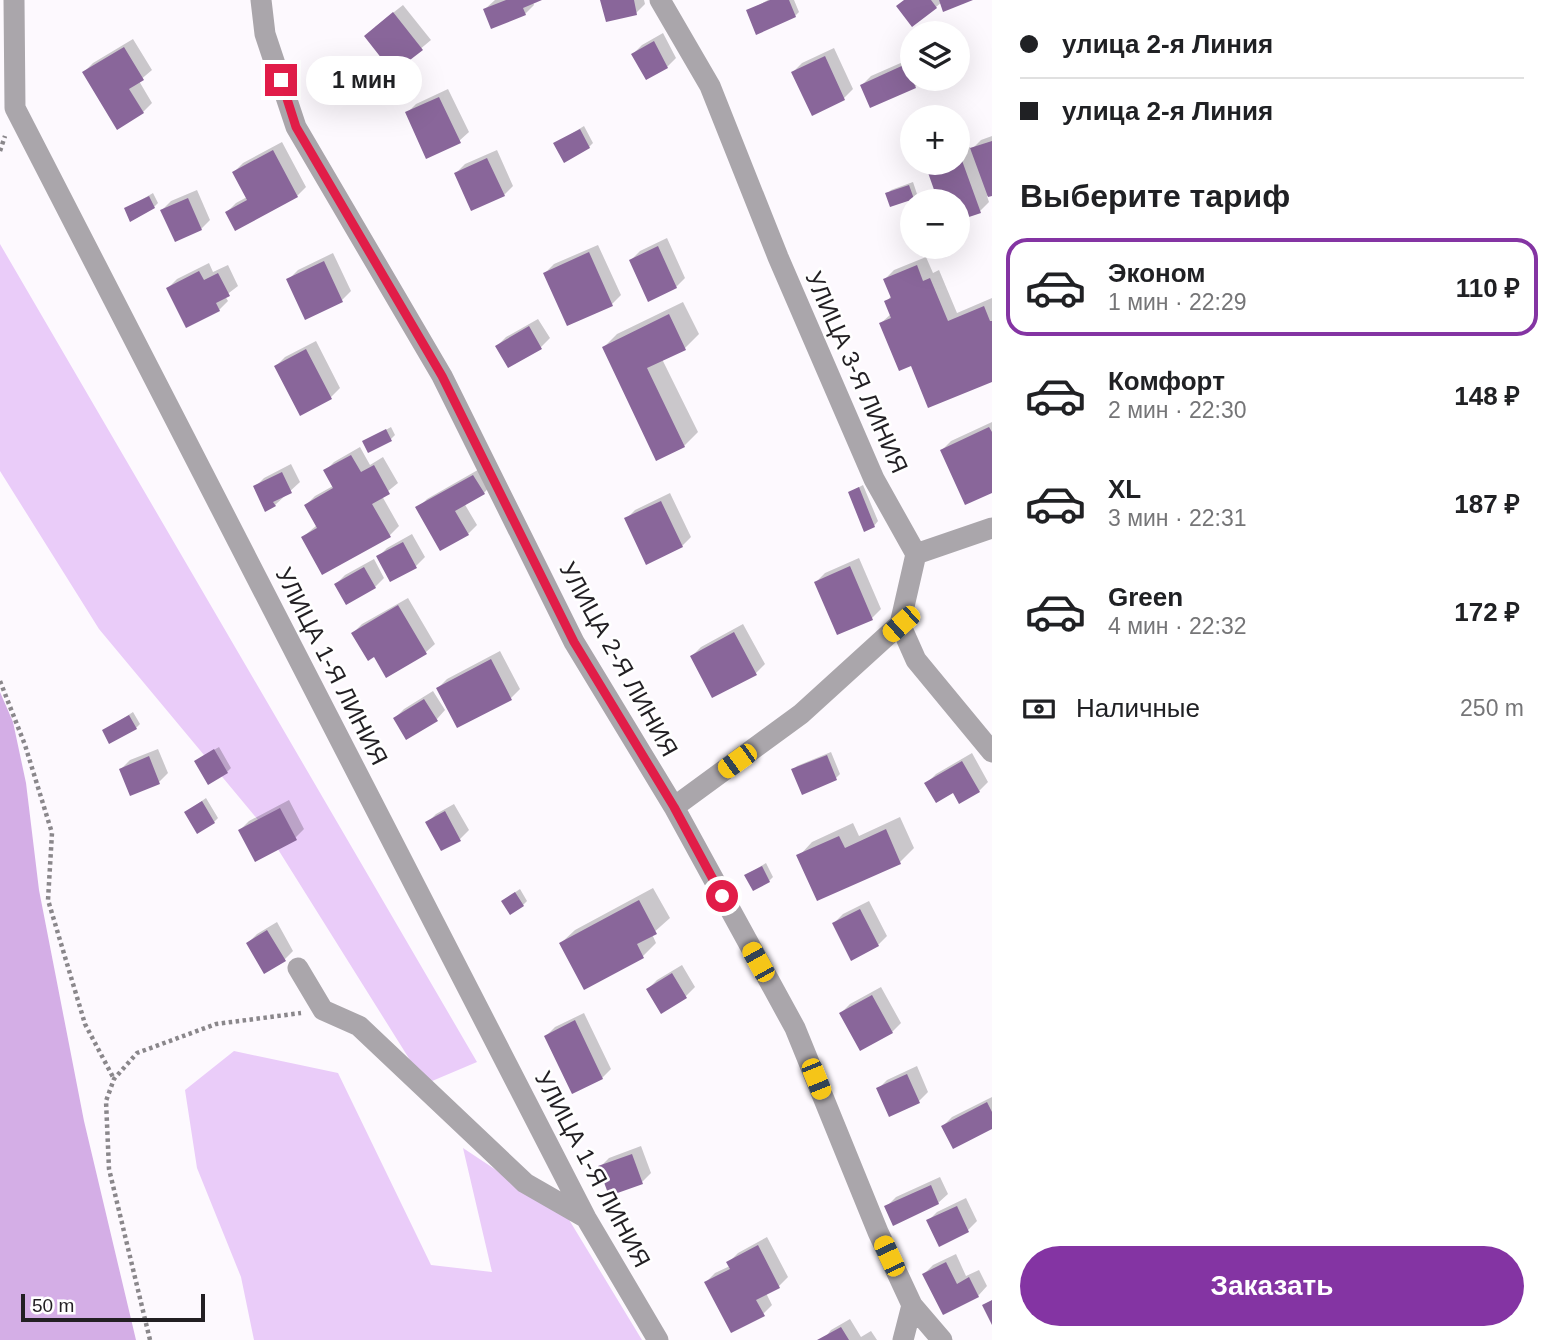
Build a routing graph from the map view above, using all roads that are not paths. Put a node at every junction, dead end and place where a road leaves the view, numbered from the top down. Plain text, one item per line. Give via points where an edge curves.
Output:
1 (13, 0) edge
2 (261, 0) edge
3 (660, 0) edge
4 (992, 528) edge
5 (916, 554) junction
6 (901, 624) junction
7 (992, 752) edge
8 (674, 807) junction
9 (298, 968) dead end
10 (586, 1218) junction
11 (912, 1305) junction
12 (658, 1340) edge
13 (903, 1340) edge
14 (942, 1340) edge

1 - 10 street, УЛИЦА 1-Я ЛИНИЯ via 15,108
2 - 8 street, УЛИЦА 2-Я ЛИНИЯ via 265,34 296,127 442,376 574,642
3 - 5 street, УЛИЦА 3-Я ЛИНИЯ via 710,86 874,479
4 - 5 street
5 - 6 street
6 - 7 street via 916,660
6 - 8 street via 801,714
8 - 11 street, УЛИЦА 2-Я ЛИНИЯ via 795,1028 877,1232
9 - 10 street via 323,1010 359,1026 525,1184
10 - 12 street, УЛИЦА 1-Я ЛИНИЯ
11 - 13 street
11 - 14 street, УЛИЦА 2-Я ЛИНИЯ

